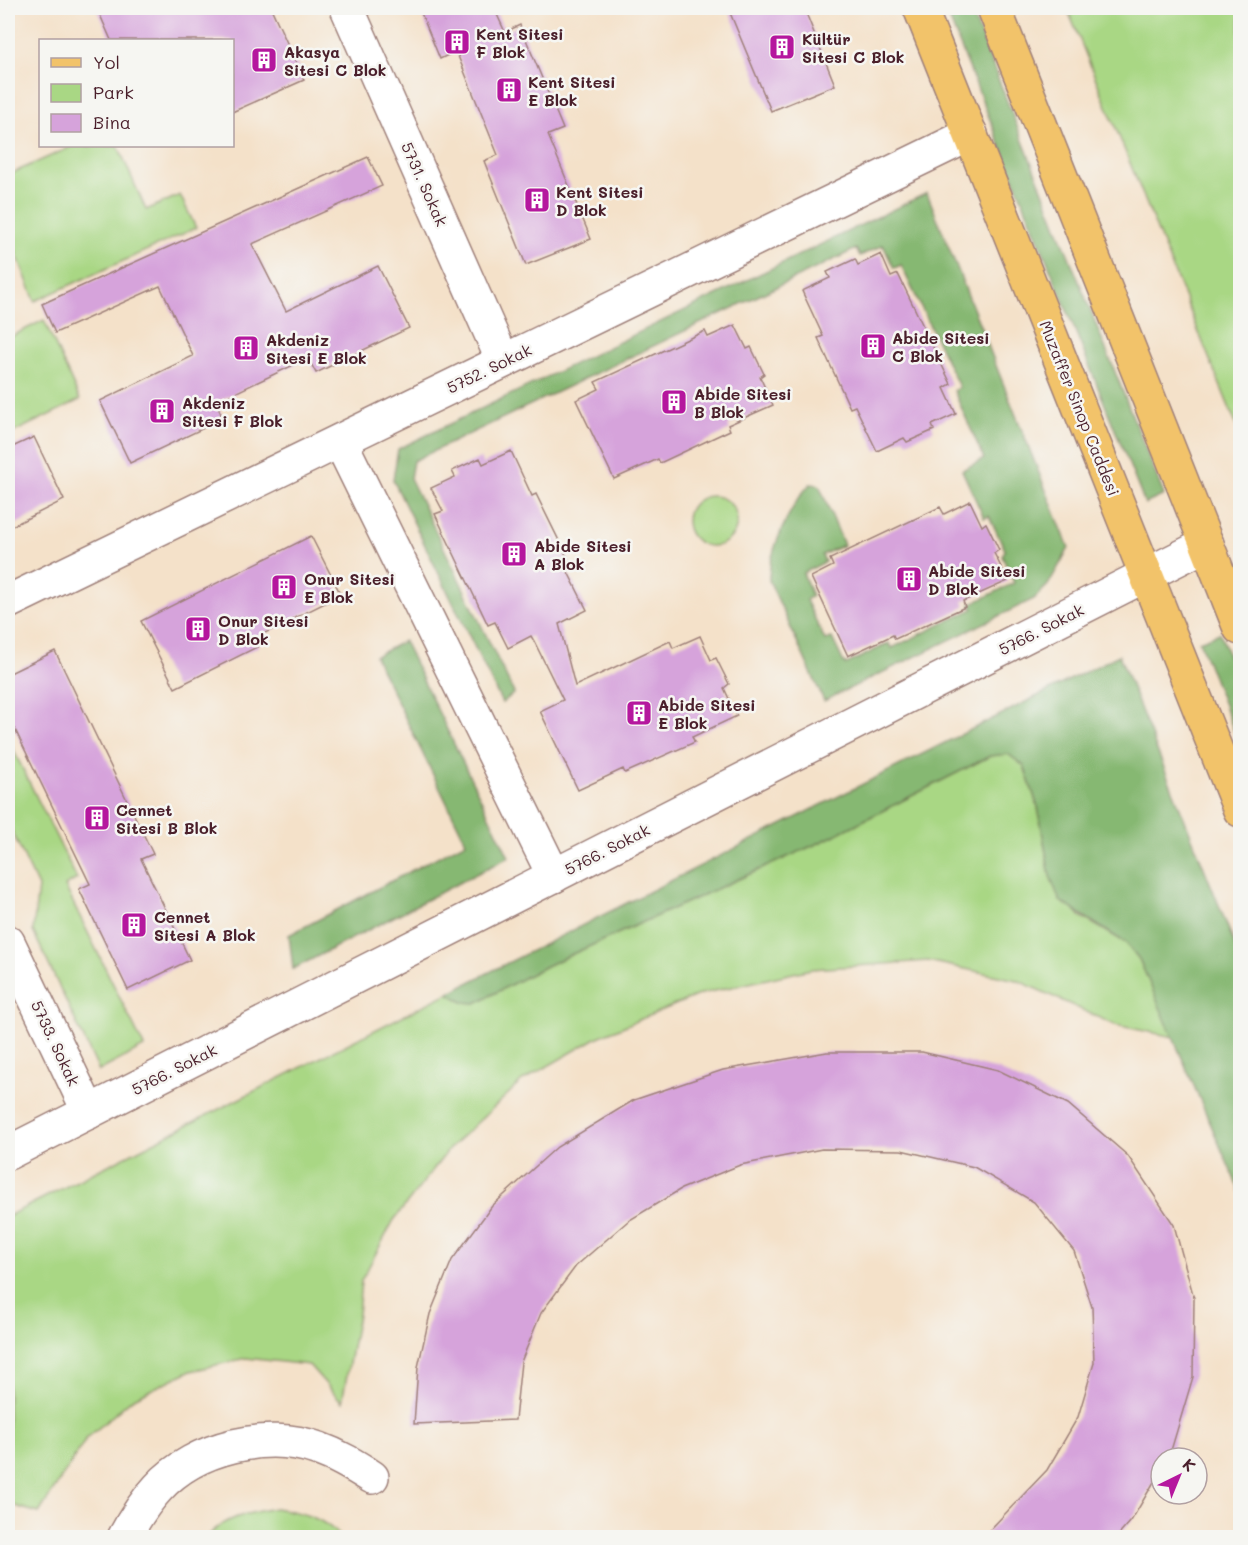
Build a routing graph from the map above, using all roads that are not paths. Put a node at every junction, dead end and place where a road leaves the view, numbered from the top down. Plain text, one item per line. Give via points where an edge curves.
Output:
1 (347, 8) edge
2 (920, 8) edge
3 (994, 8) edge
4 (970, 134) junction
5 (503, 361) junction
6 (340, 441) junction
7 (1208, 544) junction
8 (1147, 575) junction
9 (8, 602) edge
10 (1240, 628) edge
11 (1240, 810) edge
12 (554, 876) junction
13 (8, 942) edge
14 (89, 1112) junction
15 (8, 1153) edge
16 (372, 1477) dead end
17 (124, 1538) edge

1 - 5 street, 5731. Sokak
2 - 4 main road, Muzaffer Sinop Caddesi
3 - 7 main road
4 - 5 street, 5752. Sokak
4 - 8 main road, Muzaffer Sinop Caddesi
5 - 6 street, 5752. Sokak
6 - 9 street, 5752. Sokak
6 - 12 street
7 - 8 street, 5766. Sokak
7 - 10 main road
8 - 11 main road, Muzaffer Sinop Caddesi
8 - 12 street, 5766. Sokak
12 - 14 street, 5766. Sokak
13 - 14 street, 5733. Sokak
14 - 15 street, 5766. Sokak
16 - 17 street via 337,1456 288,1442 218,1450 186,1465 159,1486 137,1513

